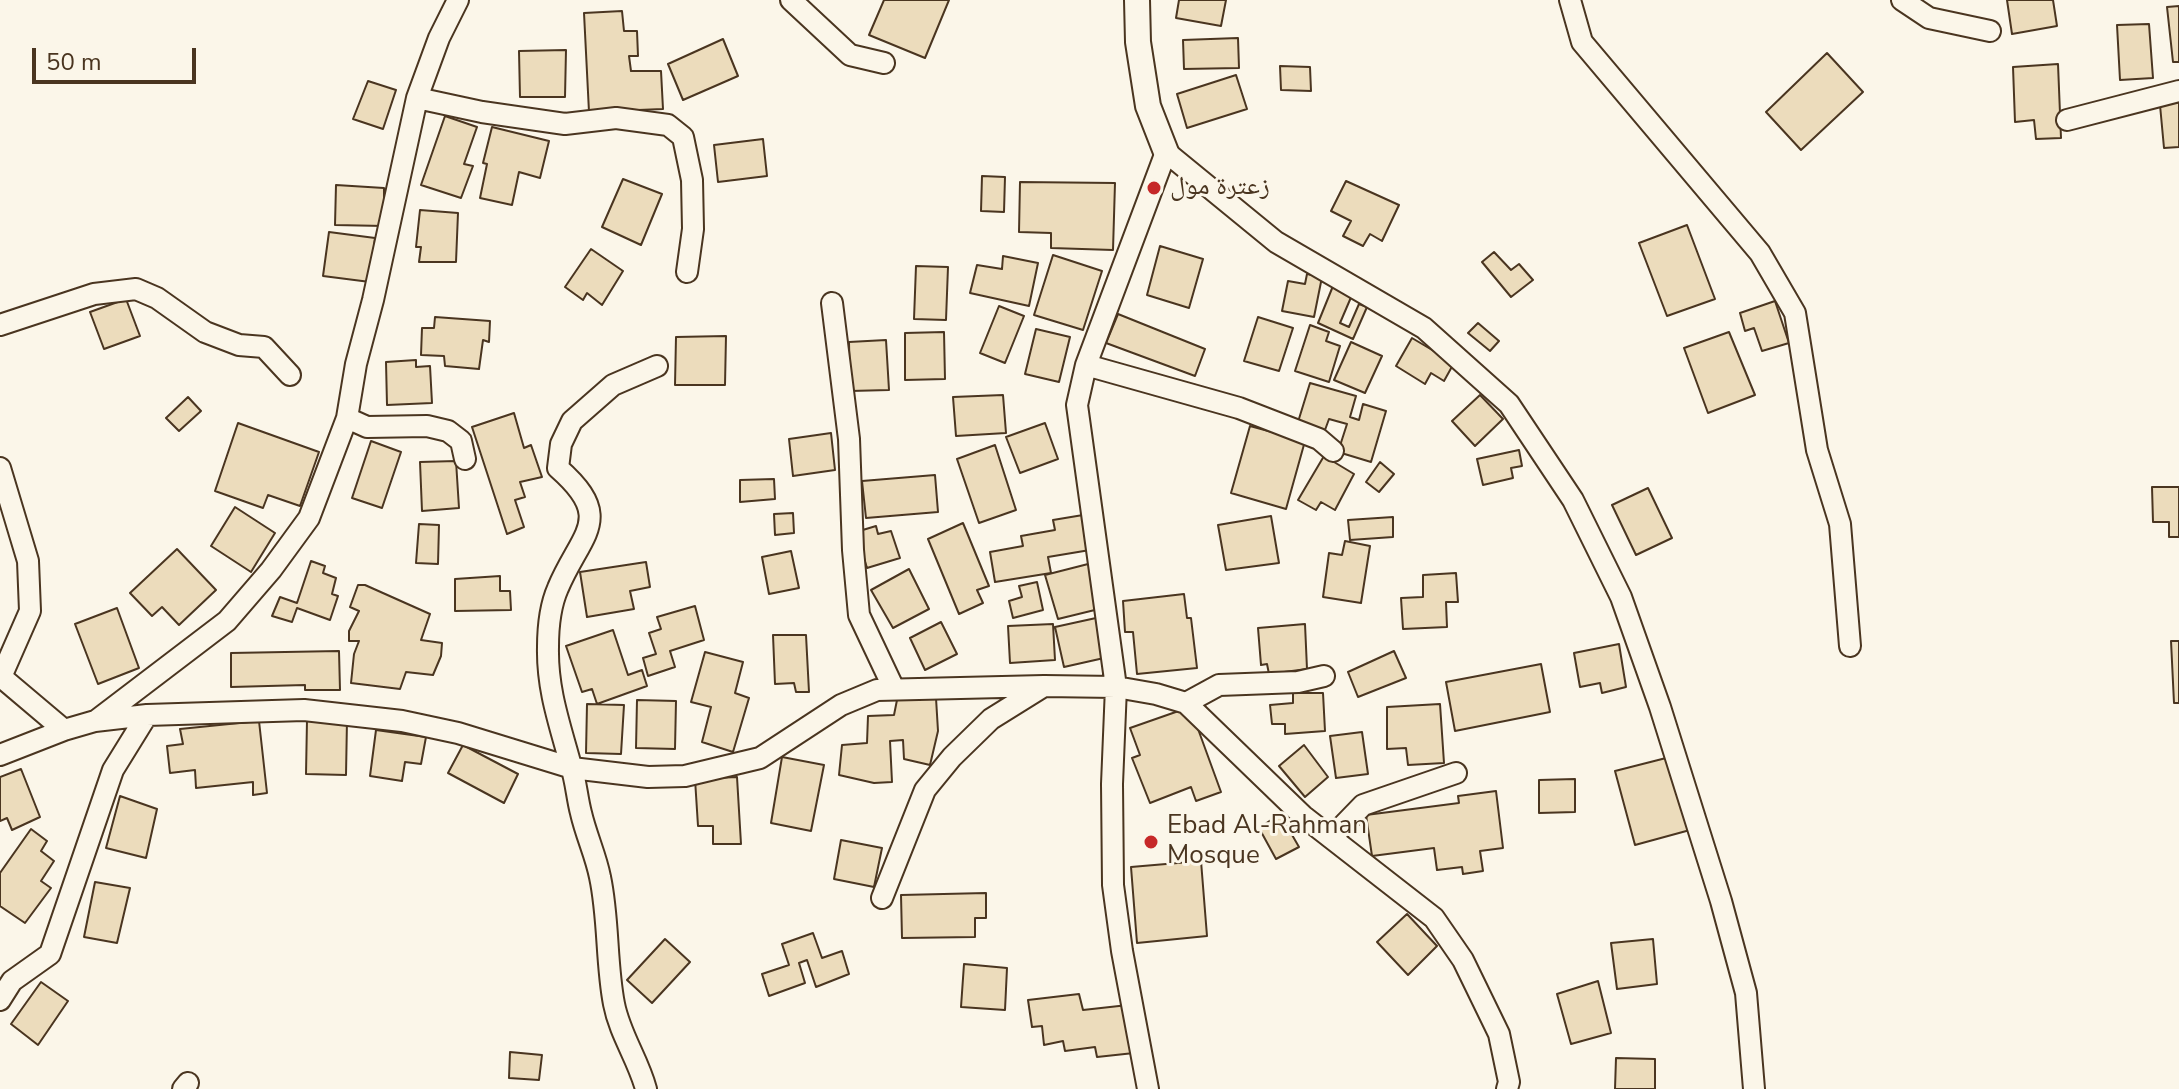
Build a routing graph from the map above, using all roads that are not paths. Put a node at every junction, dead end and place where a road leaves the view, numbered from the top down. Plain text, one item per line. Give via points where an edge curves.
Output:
1 (458, 0) edge
2 (791, 0) edge
3 (1137, 0) edge
4 (1570, 0) edge
5 (1902, 0) edge
6 (1990, 31) dead end
7 (884, 63) dead end
8 (2179, 91) edge
9 (417, 98) junction
10 (2067, 120) dead end
11 (1166, 152) junction
12 (687, 272) dead end
13 (832, 303) dead end
14 (0, 325) edge
15 (1086, 365) junction
16 (657, 366) dead end
17 (290, 375) dead end
18 (347, 418) junction
19 (1333, 451) dead end
20 (465, 459) dead end
21 (0, 468) edge
22 (1850, 646) dead end
23 (1324, 676) dead end
24 (1, 677) edge
25 (1044, 686) junction
26 (1116, 687) junction
27 (894, 689) junction
28 (1186, 703) junction
29 (147, 715) junction
30 (95, 721) junction
31 (64, 730) junction
32 (0, 755) edge
33 (572, 768) junction
34 (1456, 773) dead end
35 (1331, 838) junction
36 (882, 898) dead end
37 (0, 1000) edge
38 (646, 1089) edge
39 (1148, 1089) edge
40 (1507, 1089) edge
41 (1754, 1089) edge

1 - 9 street
2 - 7 street via 850,55
3 - 11 street via 1148,106
4 - 22 street via 1582,42 1760,253 1795,313 1817,450 1840,524
5 - 6 street via 1929,18
8 - 10 street
9 - 12 street via 565,124 616,118 668,125 683,137 692,180
9 - 18 street
11 - 15 street
11 - 41 street via 1276,242 1424,328 1509,404 1573,500 1621,597 1721,901 1746,993
13 - 27 street via 849,439 859,615
14 - 17 street via 94,294 136,289 205,332 239,345 264,347
15 - 19 street via 1239,408 1319,439
15 - 26 street via 1077,405
16 - 33 street via 613,385 572,421 561,444 558,468 589,504 589,529 557,589 549,621 548,683
18 - 20 street via 367,427 448,431 461,441
18 - 30 street via 309,518 271,570 227,621
21 - 24 street via 28,561 30,611
23 - 28 street via 1219,685
24 - 31 street
25 - 26 street
25 - 27 street
25 - 36 street via 991,719 925,790
26 - 28 street
26 - 39 street via 1113,885
27 - 33 street via 841,705 760,758 685,776
28 - 35 street
29 - 30 street
29 - 33 street via 349,713 458,733
29 - 37 street via 113,770 50,954 12,981
30 - 31 street
31 - 32 street
33 - 38 street via 600,876 614,1004
34 - 35 street via 1363,805
35 - 40 street via 1434,918 1463,960 1499,1034

